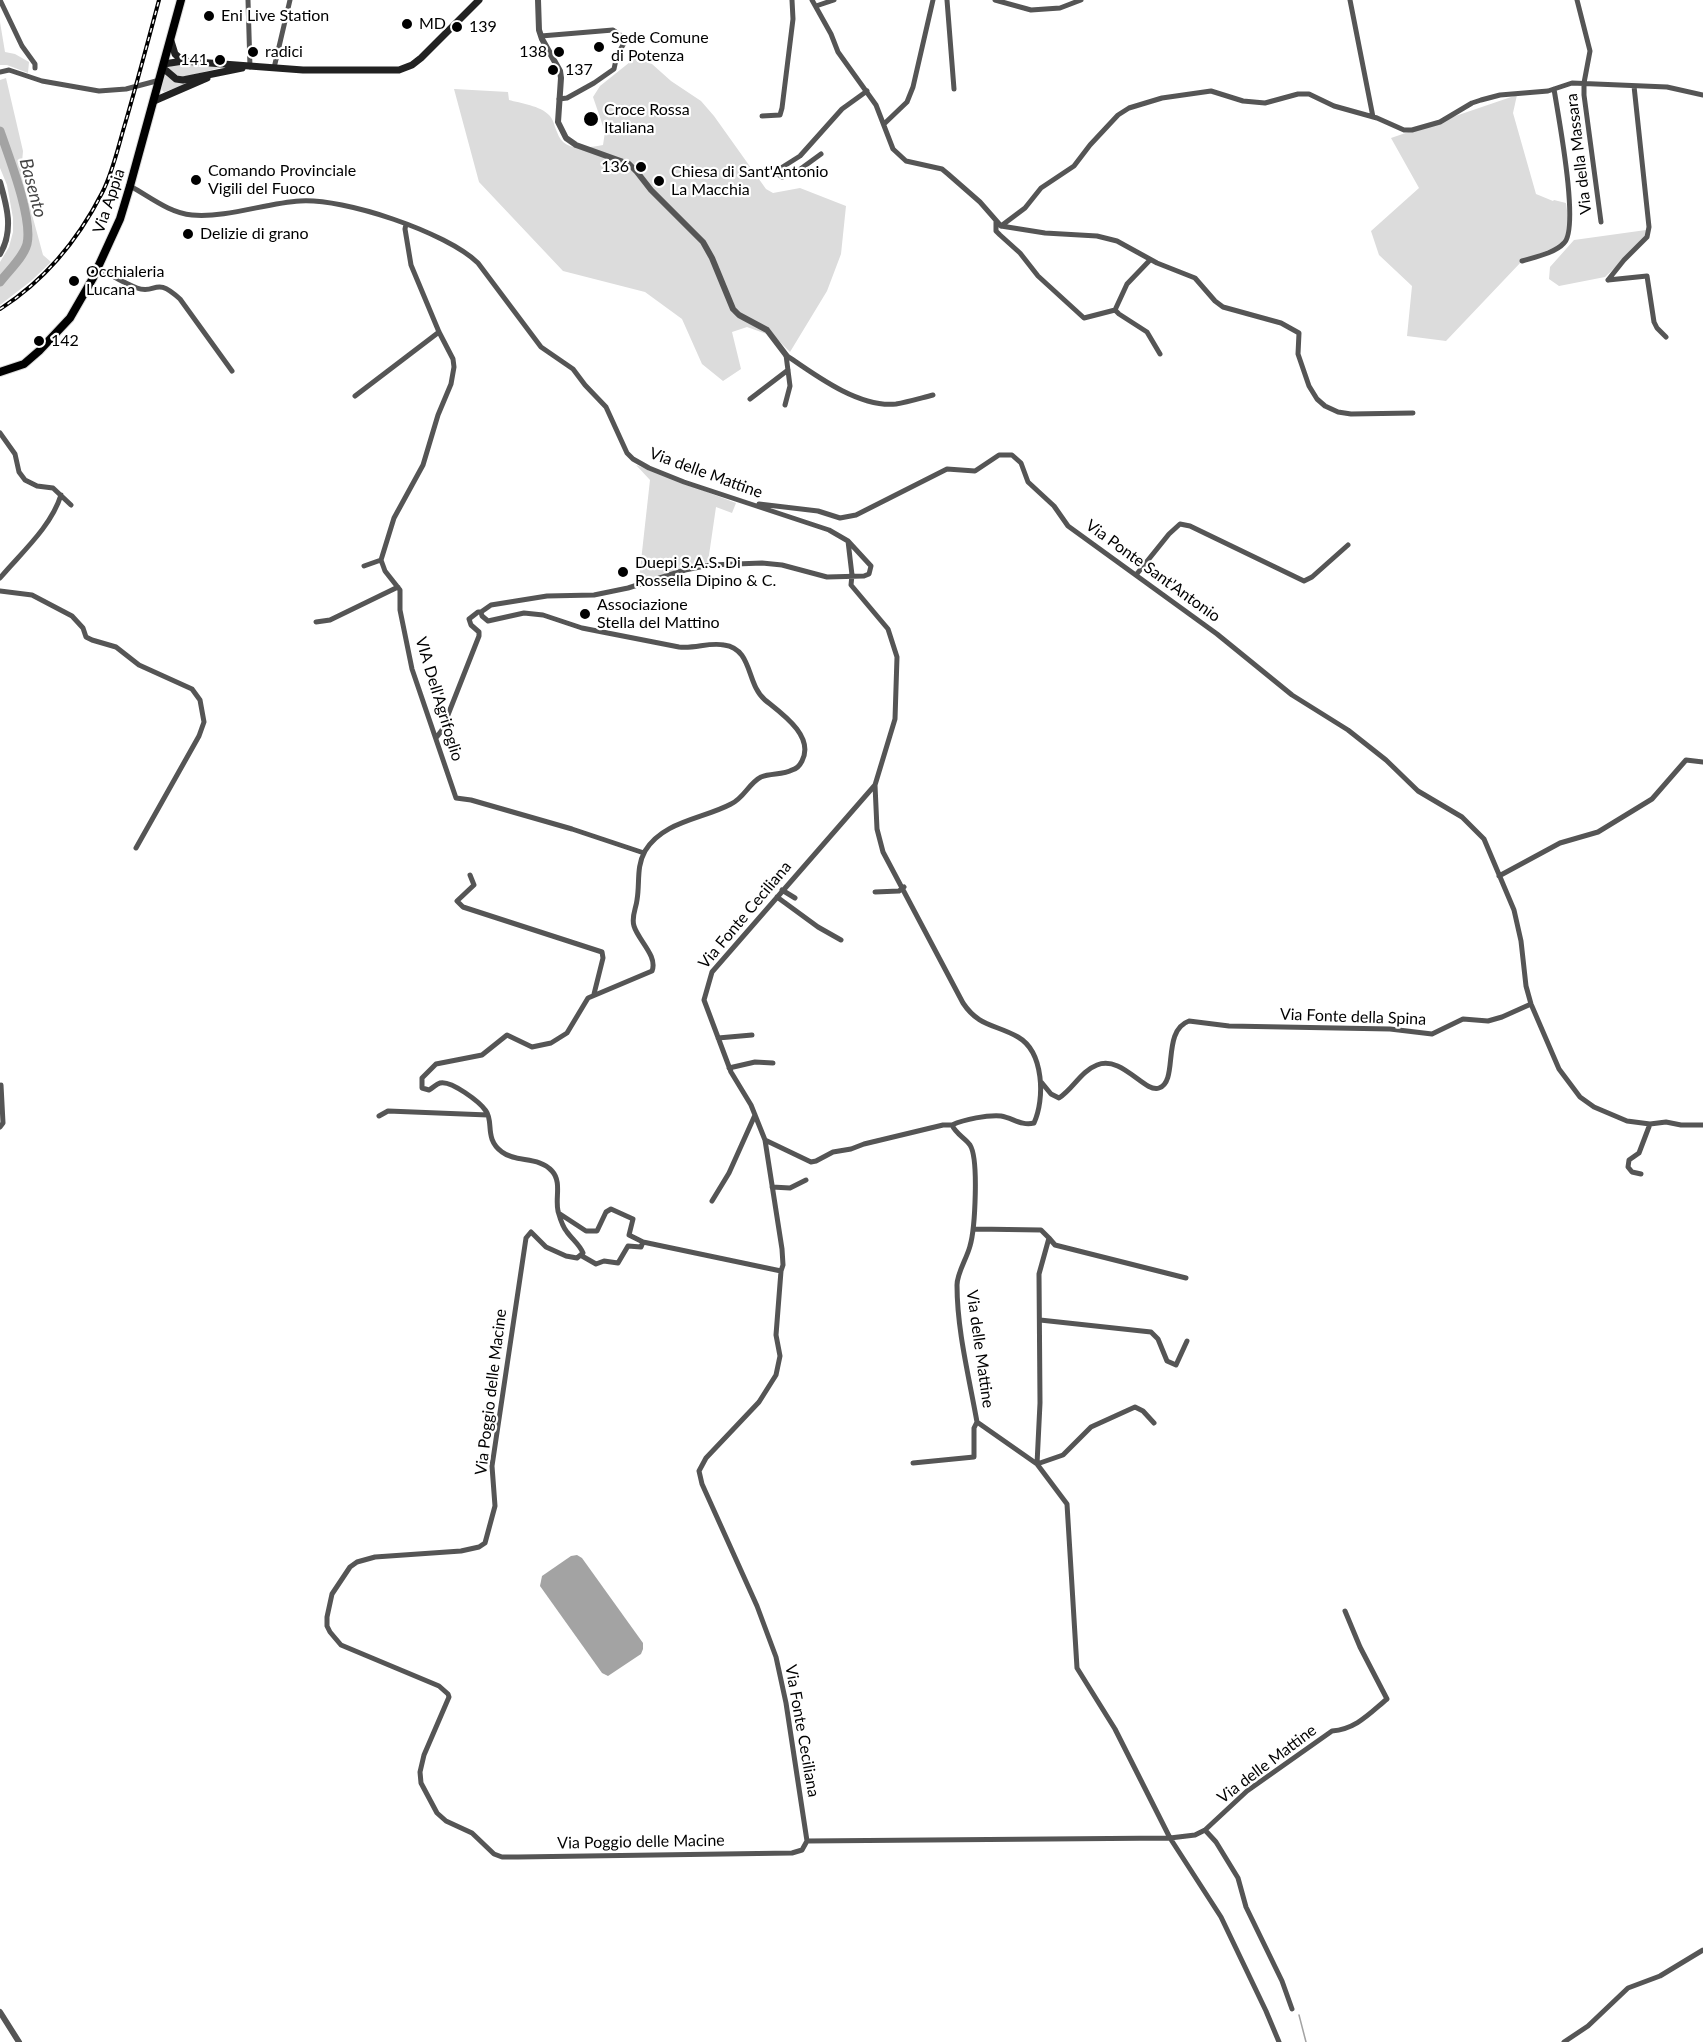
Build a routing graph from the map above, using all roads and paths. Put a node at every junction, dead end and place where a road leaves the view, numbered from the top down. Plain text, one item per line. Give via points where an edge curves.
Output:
1 (0, 0) edge
2 (181, 0) edge
3 (248, 0) edge
4 (290, 0) edge
5 (479, 0) edge
6 (538, 0) edge
7 (792, 0) edge
8 (834, 0) edge
9 (933, 0) edge
10 (947, 0) edge
11 (994, 0) edge
12 (1082, 0) edge
13 (1350, 0) edge
14 (1577, 0) edge
15 (814, 3) edge
16 (541, 36) junction
17 (171, 39) junction
18 (183, 61) junction
19 (164, 66) junction
20 (249, 67) junction
21 (35, 68) dead end
22 (274, 68) junction
23 (0, 72) edge
24 (223, 72) junction
25 (160, 80) junction
26 (1584, 83) junction
27 (1634, 86) junction
28 (954, 89) dead end
29 (1554, 89) junction
30 (867, 91) junction
31 (1703, 94) edge
32 (559, 99) junction
33 (154, 101) junction
34 (762, 116) dead end
35 (1373, 117) junction
36 (884, 124) junction
37 (821, 154) dead end
38 (0, 182) edge
39 (130, 186) junction
40 (996, 221) junction
41 (1601, 222) dead end
42 (406, 224) junction
43 (1001, 226) junction
44 (0, 254) edge
45 (1150, 260) junction
46 (1522, 261) dead end
47 (98, 268) junction
48 (1115, 310) junction
49 (439, 332) junction
50 (1666, 337) dead end
51 (1160, 354) dead end
52 (786, 355) junction
53 (788, 370) junction
54 (232, 371) dead end
55 (0, 372) edge
56 (933, 395) dead end
57 (355, 396) dead end
58 (750, 399) dead end
59 (785, 405) dead end
60 (1413, 413) dead end
61 (0, 433) edge
62 (61, 495) junction
63 (751, 503) junction
64 (71, 506) dead end
65 (848, 541) junction
66 (1348, 545) dead end
67 (381, 560) junction
68 (364, 566) dead end
69 (853, 575) junction
70 (1136, 575) junction
71 (0, 578) edge
72 (398, 587) junction
73 (0, 591) edge
74 (481, 612) junction
75 (316, 622) dead end
76 (436, 738) junction
77 (1703, 762) edge
78 (875, 784) junction
79 (136, 848) dead end
80 (644, 853) junction
81 (470, 875) dead end
82 (1499, 876) junction
83 (904, 887) junction
84 (782, 891) junction
85 (875, 892) dead end
86 (777, 897) junction
87 (795, 898) dead end
88 (842, 940) dead end
89 (594, 994) junction
90 (1532, 1004) junction
91 (752, 1035) dead end
92 (718, 1038) junction
93 (773, 1063) dead end
94 (729, 1068) junction
95 (1042, 1083) junction
96 (1, 1085) edge
97 (488, 1115) junction
98 (755, 1115) junction
99 (379, 1116) dead end
100 (1650, 1124) junction
101 (952, 1125) junction
102 (1703, 1125) edge
103 (0, 1127) edge
104 (765, 1140) junction
105 (1641, 1174) dead end
106 (806, 1180) dead end
107 (772, 1187) junction
108 (712, 1202) dead end
109 (559, 1213) junction
110 (975, 1229) junction
111 (1049, 1238) junction
112 (643, 1242) junction
113 (582, 1256) junction
114 (781, 1271) junction
115 (1186, 1278) dead end
116 (1040, 1320) junction
117 (1187, 1341) dead end
118 (977, 1422) junction
119 (1154, 1423) dead end
120 (913, 1463) dead end
121 (1037, 1464) junction
122 (1345, 1611) dead end
123 (1205, 1830) junction
124 (1170, 1838) junction
125 (807, 1841) junction
126 (1703, 1950) edge
127 (1292, 2009) dead end
128 (0, 2012) edge
129 (19, 2042) edge
130 (1279, 2042) edge
131 (1564, 2042) edge

1 - 21 street
2 - 17 main road, Via Appia
3 - 20 street
4 - 22 street
5 - 22 main road via 421,58 404,69
6 - 16 street
7 - 34 street via 782,108 777,117
8 - 15 street
9 - 36 street via 910,95
10 - 28 street
11 - 12 street via 1031,10 1060,8
13 - 35 street
14 - 26 street, Via della Massara via 1590,51
15 - 30 street via 838,52
16 - 32 street via 560,71
16 - 32 street via 613,30 624,41 614,69
17 - 18 main road via 172,50
17 - 19 main road, Via Appia
18 - 19 main road
18 - 20 main road
19 - 24 main road via 179,80
19 - 25 main road, Via Appia
20 - 22 main road
20 - 24 main road
23 - 25 street via 9,70 42,81 99,91
24 - 33 main road
25 - 33 main road, Via Appia
26 - 27 street, Via della Massara
26 - 29 street, Via della Massara
26 - 41 street, Via della Massara
27 - 31 street, Via della Massara
27 - 50 street via 1649,227 1647,237 1608,280 1647,276 1654,322
29 - 35 street, Via della Massara via 1481,100 1421,129 1404,130
29 - 46 street, Via della Massara via 1570,199 1570,233 1556,249
30 - 36 street
30 - 37 street via 842,109 807,149 778,174 782,177 795,172
32 - 52 street via 558,122 567,138 629,164 703,242 733,309 767,330
33 - 39 main road, Via Appia
35 - 43 street, Via della Massara via 1309,94 1265,103 1211,91 1148,102 1118,115 1074,166 1041,188 1025,208
36 - 40 street via 889,143 901,157 944,171
38 - 44 street via 9,223
39 - 42 street, Via delle Mattine via 165,206 192,215 314,201
39 - 47 main road, Via Appia
40 - 43 street
40 - 48 street via 996,231 1084,318
42 - 49 street via 411,266
42 - 63 street, Via delle Mattine via 456,247 478,263 541,347 573,369 606,407 633,459 684,482
43 - 45 street via 1110,239
45 - 48 street via 1127,284
45 - 60 street via 1195,278 1223,307 1297,330 1298,354 1309,386 1325,406 1351,414
47 - 54 street via 138,289 159,285 169,289
47 - 55 main road, Via Appia via 77,308 39,351 24,364
48 - 51 street via 1147,332
49 - 57 street
49 - 67 street via 453,359 451,384 423,465 394,518
52 - 53 street
52 - 56 street via 823,381 872,402 894,404
53 - 58 street
53 - 59 street via 790,386
61 - 62 street via 26,480
62 - 64 street
62 - 71 street via 36,536
63 - 65 street, Via delle Mattine via 829,530
63 - 70 street, Via Ponte Sant'Antonio via 818,511 840,518 856,515 947,468 975,471 999,455 1012,455 1021,463 1028,482 1054,506 1068,526
65 - 69 street
65 - 69 street, Via delle Mattine via 871,566 867,575
66 - 70 street via 1304,580 1180,524
67 - 68 street
67 - 72 street, VIA Dell'Agrifoglio
69 - 74 street via 820,576 762,563 719,564 594,595 547,596 491,605
69 - 78 street via 851,585 888,629 897,657 895,719
70 - 82 street, Via Ponte Sant'Antonio via 1292,695 1348,730 1418,792 1462,817 1484,839
72 - 75 street via 330,620
72 - 76 street, VIA Dell'Agrifoglio via 412,669
73 - 79 street via 32,595 72,616 86,637 116,647 140,665 192,689 200,700 204,722 199,736
74 - 76 street via 469,619 479,636
74 - 80 street via 488,621 524,613 543,615 582,628 679,647 731,646 743,656 762,698 782,713 801,737 805,751 796,768 761,777 731,804 656,837
76 - 80 street, VIA Dell'Agrifoglio via 456,798
77 - 82 street via 1686,760 1652,799 1599,832 1560,843
78 - 83 street via 877,829 883,852
78 - 84 street, Via Fonte Ceciliana
80 - 89 street via 633,920 653,968
81 - 89 street via 474,885 457,901 464,907 602,952
82 - 90 street, Via Ponte Sant'Antonio via 1514,910
83 - 85 street via 899,891
83 - 95 street via 972,1016 1020,1038 1032,1052
84 - 86 street, Via Fonte Ceciliana
84 - 87 street
86 - 88 street
86 - 92 street, Via Fonte Ceciliana via 712,972 704,1000
89 - 97 street via 586,1000 567,1032 551,1043 532,1047 507,1035 482,1055 436,1064 422,1078 425,1090 439,1083 450,1084 478,1102
90 - 95 street, Via Fonte della Spina via 1488,1020 1463,1018 1432,1034 1190,1021 1179,1028 1174,1038 1167,1082 1160,1088 1152,1088 1110,1064 1098,1064 1086,1071 1059,1098
90 - 100 street via 1559,1069 1580,1097 1608,1114
91 - 92 street
92 - 94 street, Via Fonte Ceciliana
93 - 94 street via 755,1062
94 - 98 street, Via Fonte Ceciliana
95 - 101 street via 1034,1123 1027,1125 1000,1116
96 - 103 street
97 - 99 street via 388,1111
97 - 109 street via 490,1135 498,1149 511,1157 545,1165 554,1174
98 - 104 street, Via Fonte Ceciliana
98 - 108 street
100 - 102 street
100 - 105 street via 1640,1153 1629,1160 1632,1172
101 - 104 street via 833,1152 811,1162
101 - 110 street, Via delle Mattine via 971,1146
104 - 107 street, Via Fonte Ceciliana
106 - 107 street via 790,1188
107 - 114 street, Via Fonte Ceciliana via 782,1249
109 - 112 street via 586,1231 597,1231 606,1212 617,1211 633,1219 629,1235
109 - 113 street via 567,1232 583,1251
110 - 111 street via 1041,1230
110 - 118 street, Via delle Mattine via 968,1257 956,1281
111 - 115 street via 1054,1245
111 - 116 street via 1039,1274
112 - 113 street, Via Poggio delle Macine via 641,1247 627,1246 618,1263 596,1264
112 - 114 street
113 - 125 street, Via Poggio delle Macine via 573,1258 556,1252 531,1232 526,1238 492,1466 495,1506 486,1543 461,1551 375,1557 357,1562 332,1594 327,1626 341,1645 439,1686 448,1694 424,1755 422,1783 437,1814 472,1833 494,1854 541,1857 792,1853 802,1850
114 - 125 street, Via Fonte Ceciliana via 776,1335 780,1356 776,1375 759,1402 706,1458 699,1471 776,1657
116 - 117 street via 1151,1332 1167,1361 1176,1365
116 - 121 street
118 - 120 street via 974,1457
118 - 121 street, Via delle Mattine
119 - 121 street via 1135,1407 1091,1427 1063,1455
121 - 124 street, Via delle Mattine via 1067,1504 1077,1668 1115,1729
122 - 123 street, Via delle Mattine via 1386,1699 1358,1724 1332,1731 1247,1791
123 - 124 street, Via delle Mattine
123 - 127 street via 1238,1878 1246,1907
124 - 125 street
124 - 130 street, Via delle Mattine via 1221,1917
126 - 131 street via 1660,1976 1628,1988 1588,2026
128 - 129 street

